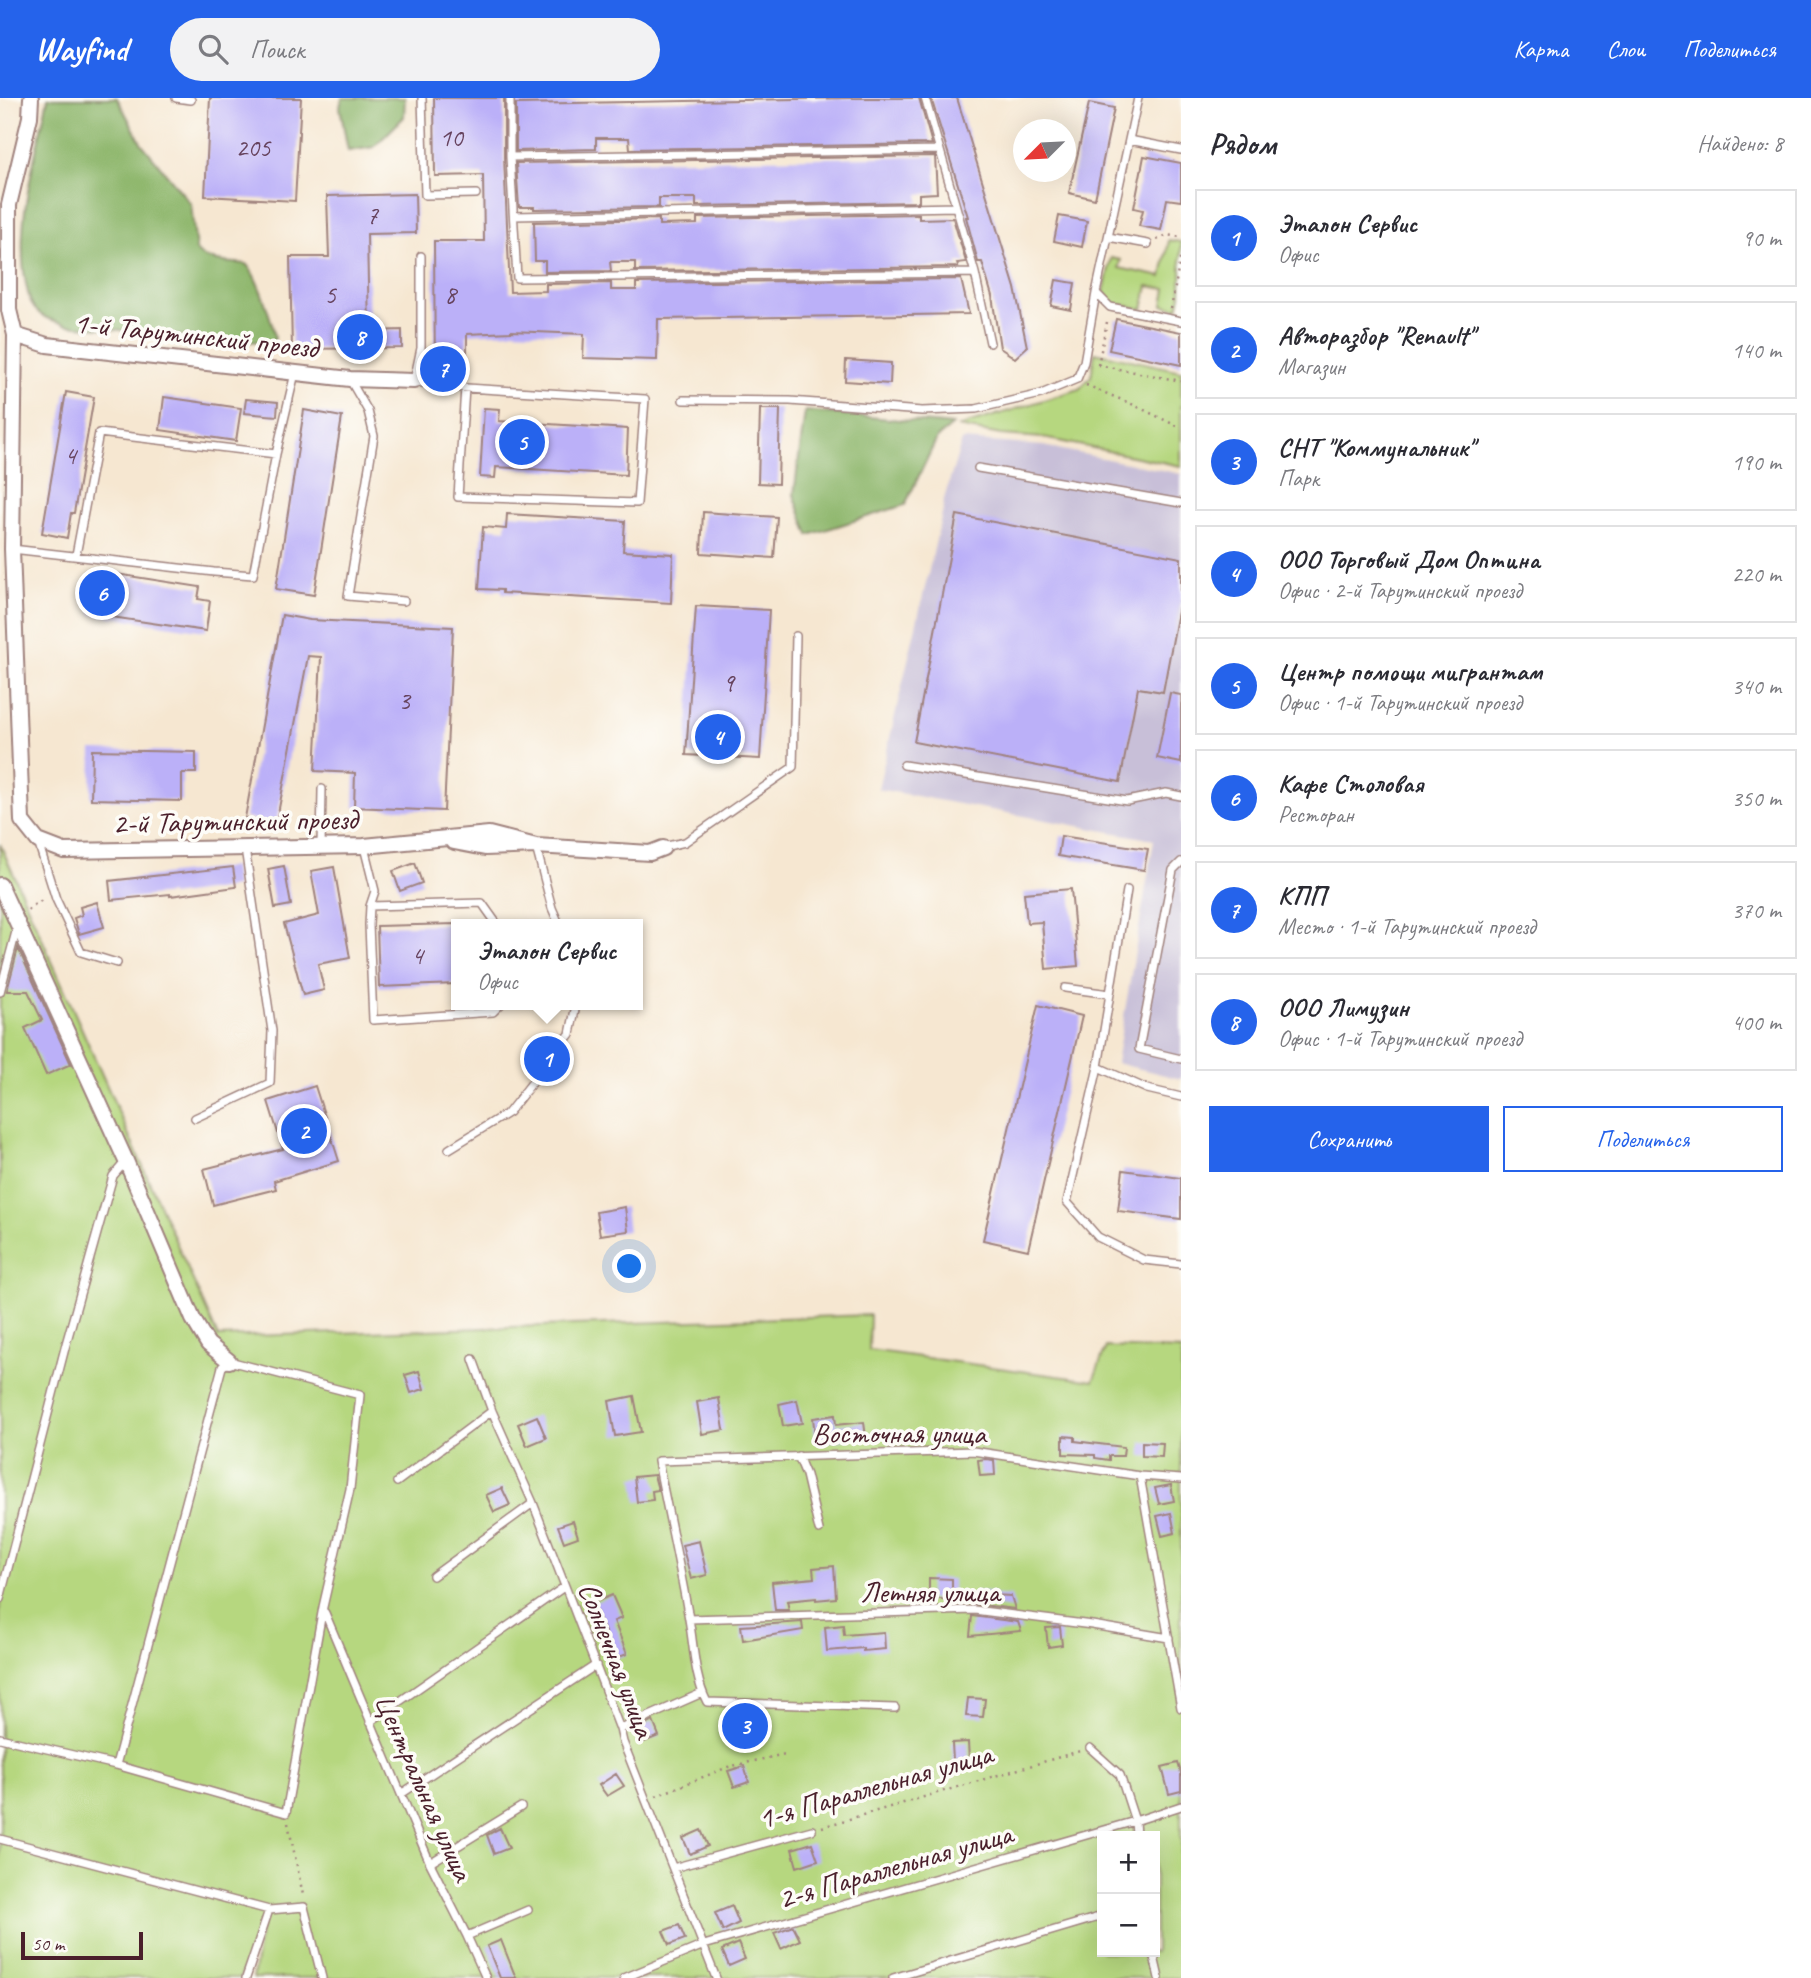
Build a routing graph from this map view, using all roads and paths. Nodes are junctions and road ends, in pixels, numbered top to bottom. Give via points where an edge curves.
1 (31, 98) edge
2 (176, 98) edge
3 (422, 98) edge
4 (510, 98) edge
5 (925, 98) edge
6 (1138, 98) edge
7 (191, 100) dead end
8 (1129, 140) junction
9 (939, 150) junction
10 (1181, 150) edge
11 (510, 157) junction
12 (476, 194) dead end
13 (956, 207) junction
14 (514, 216) junction
15 (1108, 237) junction
16 (1181, 237) edge
17 (1148, 244) joint
18 (1181, 254) edge
19 (421, 256) dead end
20 (975, 273) junction
21 (1096, 293) junction
22 (1110, 307) junction
23 (1169, 319) junction
24 (1181, 321) edge
25 (15, 335) junction
26 (990, 343) dead end
27 (1084, 362) junction
28 (1098, 365) junction
29 (295, 372) junction
30 (350, 379) junction
31 (1077, 379) junction
32 (414, 381) junction
33 (1181, 381) edge
34 (465, 388) junction
35 (683, 400) dead end
36 (1181, 428) edge
37 (276, 454) junction
38 (978, 468) dead end
39 (1181, 503) edge
40 (12, 549) junction
41 (76, 555) junction
42 (404, 601) dead end
43 (796, 636) dead end
44 (904, 765) dead end
45 (322, 789) dead end
46 (1181, 796) edge
47 (38, 841) junction
48 (364, 846) junction
49 (536, 846) junction
50 (321, 847) junction
51 (244, 848) junction
52 (663, 848) joint
53 (1181, 862) edge
54 (0, 885) edge
55 (1127, 890) dead end
56 (370, 906) junction
57 (493, 919) edge
58 (557, 919) edge
59 (19, 924) junction
60 (117, 963) dead end
61 (1065, 988) dead end
62 (0, 992) edge
63 (1110, 994) junction
64 (495, 1010) edge
65 (575, 1010) edge
66 (1181, 1059) edge
67 (1098, 1067) junction
68 (1181, 1097) edge
69 (195, 1118) dead end
70 (449, 1149) dead end
71 (126, 1161) junction
72 (1181, 1264) edge
73 (473, 1359) dead end
74 (229, 1361) junction
75 (492, 1411) junction
76 (798, 1457) junction
77 (1140, 1476) junction
78 (1181, 1479) edge
79 (397, 1482) dead end
80 (533, 1503) junction
81 (819, 1530) dead end
82 (433, 1576) dead end
83 (565, 1587) junction
84 (0, 1599) edge
85 (325, 1613) dead end
86 (689, 1619) junction
87 (1169, 1637) junction
88 (596, 1665) junction
89 (702, 1693) junction
90 (895, 1708) dead end
91 (1181, 1708) edge
92 (370, 1722) junction
93 (620, 1729) junction
94 (0, 1738) edge
95 (1090, 1748) joint
96 (785, 1754) dead end
97 (116, 1765) junction
98 (401, 1794) junction
99 (646, 1800) junction
100 (1181, 1806) edge
101 (521, 1807) dead end
102 (286, 1813) junction
103 (1135, 1821) junction
104 (812, 1830) joint
105 (1136, 1831) edge
106 (0, 1839) edge
107 (430, 1863) junction
108 (673, 1868) junction
109 (304, 1907) junction
110 (269, 1910) junction
111 (528, 1910) dead end
112 (1097, 1917) edge
113 (467, 1936) junction
114 (704, 1945) junction
115 (1154, 1957) edge
116 (246, 1978) edge
117 (322, 1978) edge
118 (486, 1978) edge
119 (624, 1978) edge
120 (716, 1978) edge
121 (893, 1978) edge
122 (1159, 1978) edge

1 - 25 street via 9,205 9,310
2 - 7 lane
3 - 12 lane via 425,195
4 - 11 lane
5 - 9 lane
6 - 8 lane
8 - 10 lane
8 - 15 lane
9 - 11 lane
9 - 13 lane
11 - 14 lane
13 - 14 lane
13 - 20 lane
14 - 20 lane via 517,278
15 - 17 lane
15 - 21 lane
16 - 17 path via 1167,235
18 - 23 path
19 - 32 lane via 421,348
20 - 26 lane
21 - 22 lane
21 - 27 lane
22 - 23 lane
22 - 28 path
23 - 24 lane
25 - 29 street, 1-й Тарутинский проезд via 47,345
25 - 40 street
27 - 28 path
27 - 31 lane
28 - 33 path
29 - 30 street, 1-й Тарутинский проезд
29 - 37 lane
30 - 32 street, 1-й Тарутинский проезд
30 - 42 lane via 368,411 374,436 348,596
31 - 35 lane via 1041,394 976,409 922,411 790,401
31 - 36 path
32 - 34 lane
34 - 34 lane via 645,399 637,503 457,496
37 - 41 lane via 253,575
37 - 41 lane via 99,433
38 - 39 lane
40 - 41 lane
40 - 47 street via 22,821
43 - 52 lane via 793,767 685,842
44 - 46 lane via 1127,801 1166,793
45 - 50 lane
47 - 51 street, 2-й Тарутинский проезд via 64,851
47 - 60 lane via 55,899 81,952
48 - 49 street, 2-й Тарутинский проезд via 489,834
48 - 50 street, 2-й Тарутинский проезд
48 - 56 lane via 375,891
49 - 52 street, 2-й Тарутинский проезд via 650,853
49 - 58 lane
50 - 51 street, 2-й Тарутинский проезд
51 - 69 lane via 272,1031 270,1083
53 - 66 lane via 1173,870 1139,1049
54 - 59 street
55 - 63 lane
56 - 57 lane via 482,903
56 - 64 lane via 373,1020
59 - 62 lane
59 - 71 street
61 - 63 lane
63 - 67 lane
65 - 70 lane via 570,1034 509,1112
67 - 68 lane via 1147,1089
67 - 72 lane via 1067,1202 1098,1237 1144,1260
71 - 74 street via 193,1319 208,1344
71 - 84 lane via 113,1176
73 - 75 lane, Солнечная улица
74 - 97 lane via 222,1367
74 - 102 lane via 360,1395 350,1489 323,1607
75 - 79 lane
75 - 80 lane, Солнечная улица
76 - 77 lane, Восточная улица via 973,1451
76 - 81 lane
76 - 86 lane, Восточная улица via 658,1461
77 - 78 lane, Восточная улица
77 - 87 lane
80 - 82 lane
80 - 83 lane, Солнечная улица
83 - 88 lane, Солнечная улица
83 - 92 lane
85 - 92 lane, Центральная улица
86 - 87 lane, Летняя улица via 974,1610
86 - 89 lane
87 - 91 lane
88 - 93 lane, Солнечная улица
88 - 98 lane
89 - 90 lane via 707,1702
89 - 93 lane
92 - 98 lane, Центральная улица
93 - 99 lane, Солнечная улица
94 - 97 lane
95 - 103 lane via 1120,1775
95 - 104 path, 1-я Параллельная улица
96 - 99 path via 728,1767
97 - 102 lane
98 - 107 lane, Центральная улица
99 - 108 lane, Солнечная улица
100 - 103 lane, 2-я Параллельная улица
101 - 107 lane
102 - 109 path
103 - 105 lane
103 - 114 lane, 2-я Параллельная улица
104 - 108 lane, 1-я Параллельная улица
106 - 110 lane
107 - 113 lane, Центральная улица
108 - 114 lane, Солнечная улица
109 - 110 lane
109 - 117 lane
110 - 116 lane
111 - 113 lane
112 - 121 lane
113 - 118 lane, Центральная улица
114 - 119 lane, 2-я Параллельная улица
114 - 120 lane, Солнечная улица
115 - 122 lane

